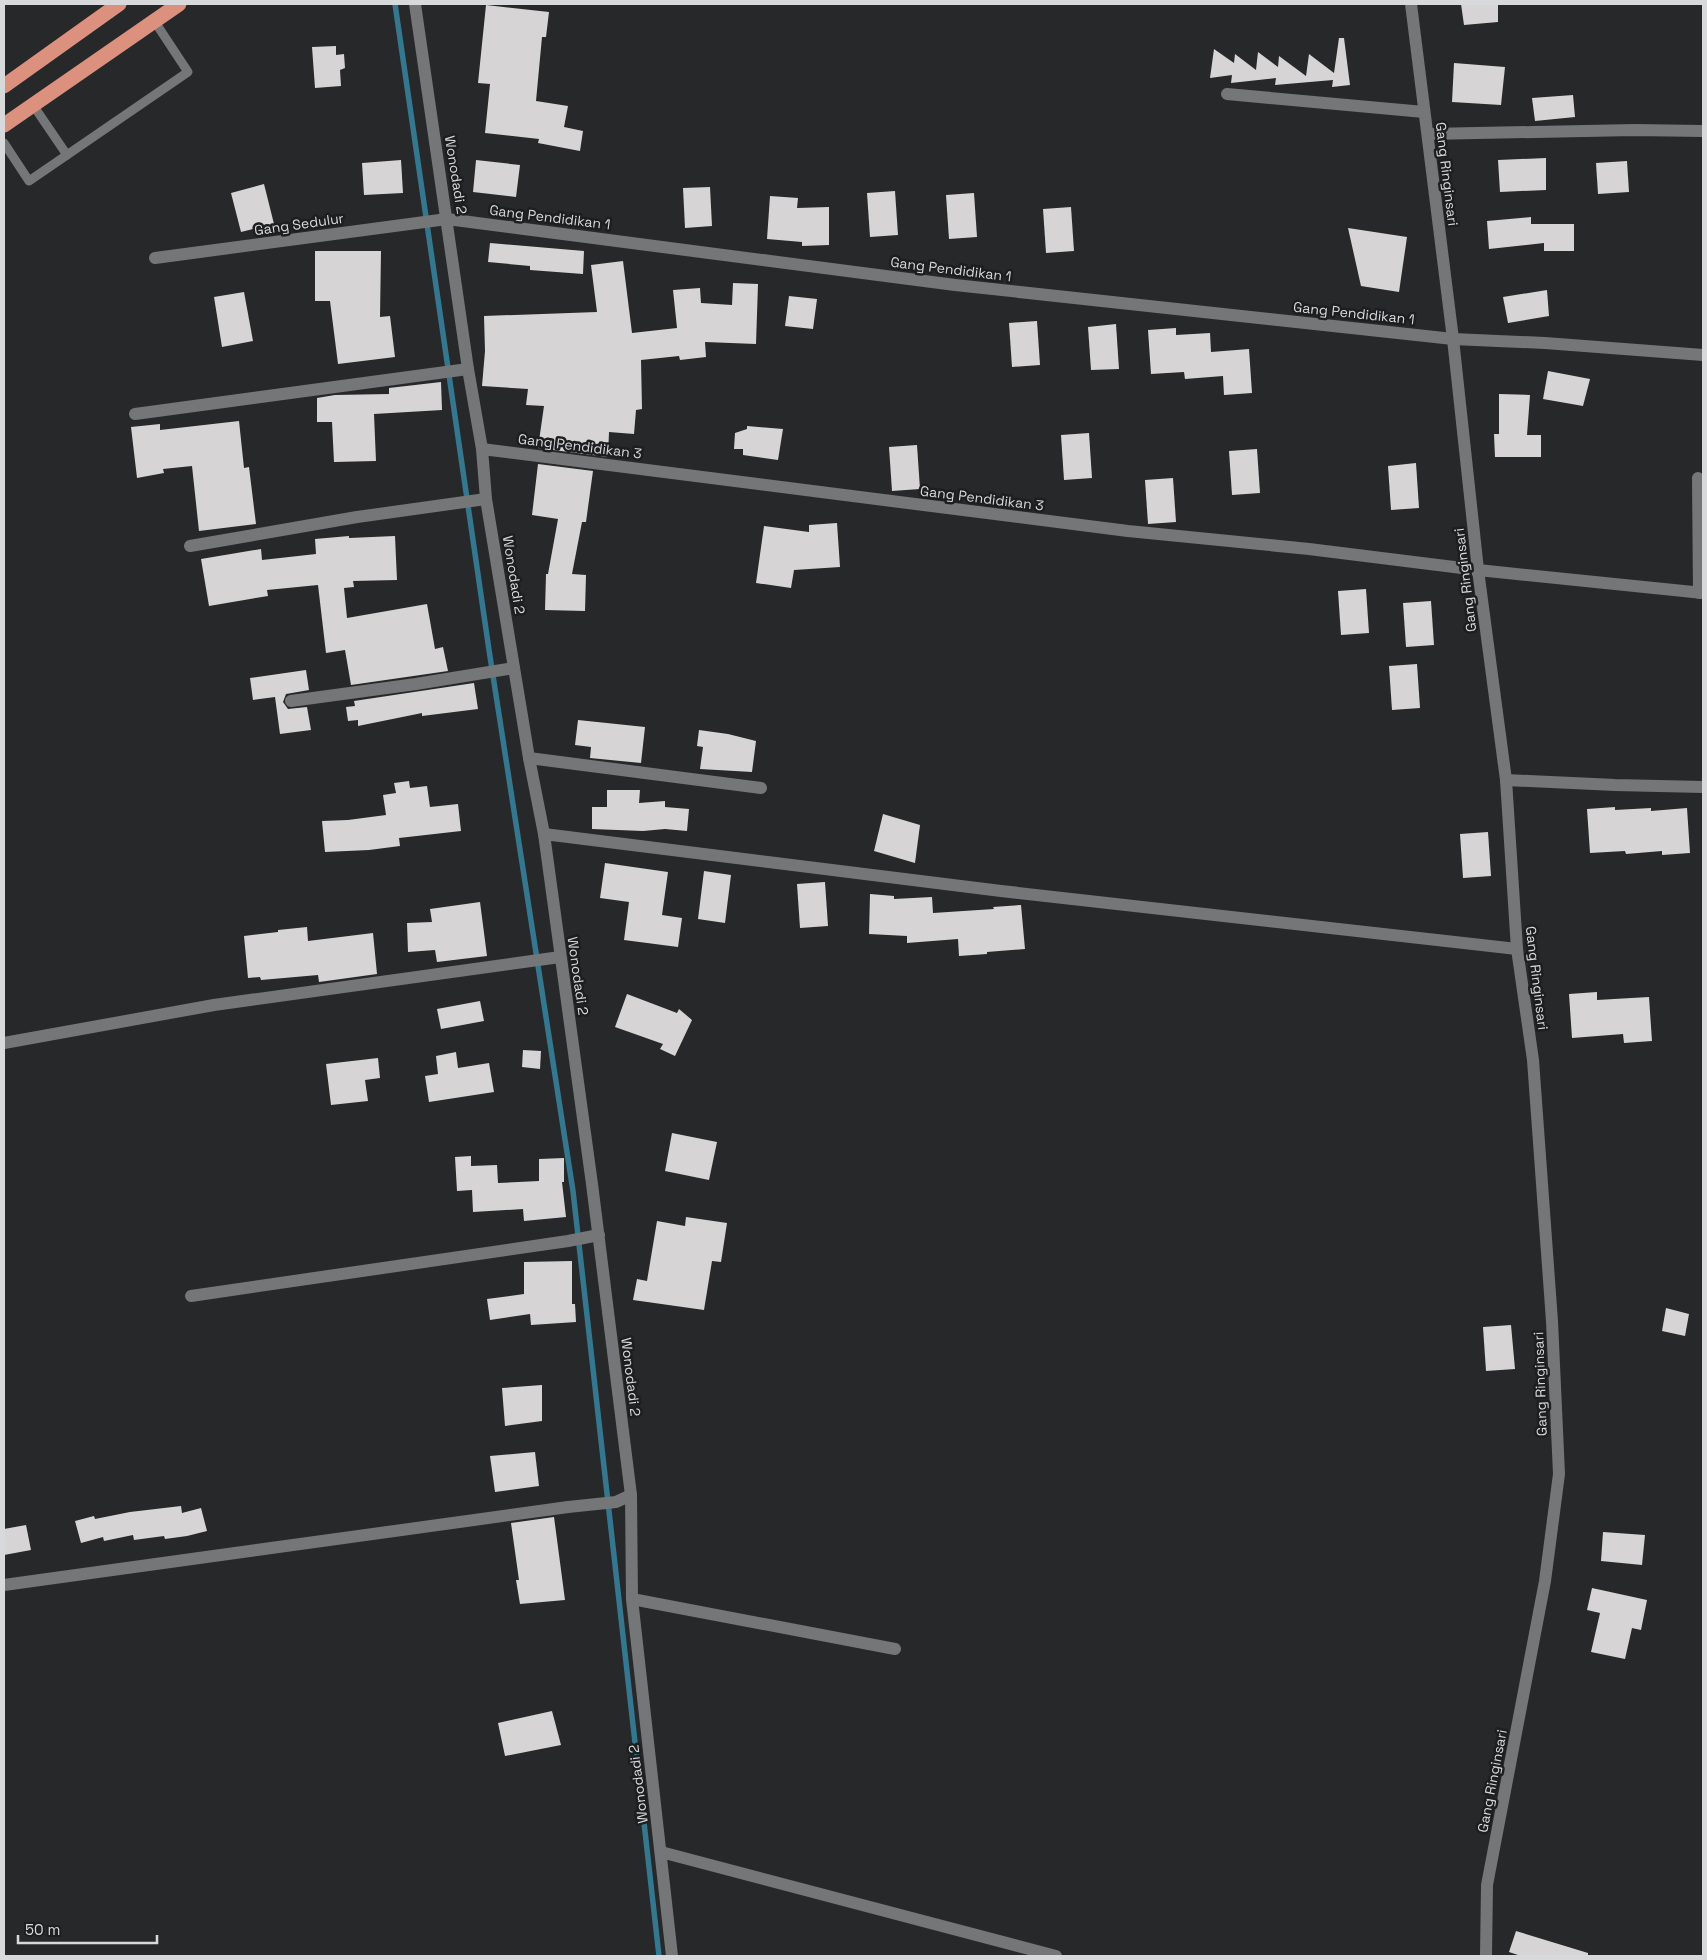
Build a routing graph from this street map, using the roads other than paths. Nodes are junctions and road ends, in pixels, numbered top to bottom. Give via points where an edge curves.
1 (119, 4) edge
2 (179, 4) edge
3 (415, 4) edge
4 (1411, 4) edge
5 (155, 22) junction
6 (4, 86) edge
7 (1227, 94) dead end
8 (32, 105) junction
9 (1424, 112) junction
10 (4, 125) edge
11 (1703, 131) edge
12 (1428, 134) junction
13 (4, 143) edge
14 (66, 155) junction
15 (447, 219) junction
16 (155, 258) dead end
17 (1453, 339) junction
18 (1703, 355) edge
19 (468, 369) junction
20 (135, 414) dead end
21 (482, 449) junction
22 (1698, 478) dead end
23 (486, 499) junction
24 (190, 546) dead end
25 (1478, 570) junction
26 (1701, 593) edge
27 (514, 668) junction
28 (292, 701) dead end
29 (529, 758) junction
30 (1506, 780) junction
31 (1703, 787) edge
32 (761, 788) dead end
33 (544, 834) junction
34 (1517, 949) junction
35 (560, 957) junction
36 (4, 1044) edge
37 (596, 1236) junction
38 (191, 1296) dead end
39 (631, 1496) junction
40 (4, 1585) edge
41 (632, 1599) junction
42 (895, 1648) dead end
43 (661, 1852) junction
44 (672, 1956) edge
45 (1056, 1956) edge
46 (1489, 1956) edge

1 - 6 highway
2 - 5 highway
3 - 15 street, Wonodadi 2
4 - 9 street, Gang Ringinsari
5 - 8 highway
5 - 14 lane via 188,72
7 - 9 street
8 - 10 highway
8 - 14 lane
9 - 12 street, Gang Ringinsari
11 - 12 street
12 - 17 street, Gang Ringinsari
13 - 14 lane via 29,181
15 - 16 street, Gang Sedulur
15 - 17 street, Gang Pendidikan 1 via 955,285
15 - 19 street, Wonodadi 2
17 - 18 street, Gang Pendidikan 1
17 - 25 street, Gang Ringinsari
19 - 20 street
19 - 21 street, Wonodadi 2
21 - 23 street, Wonodadi 2
21 - 25 street, Gang Pendidikan 3 via 1128,532 1309,549
22 - 26 street
23 - 24 street
23 - 27 street, Wonodadi 2
25 - 26 street, Gang Pendidikan 3
25 - 30 street, Gang Ringinsari
27 - 28 street
27 - 29 street, Wonodadi 2
29 - 32 street
29 - 33 street, Wonodadi 2
30 - 31 street
30 - 34 street, Gang Ringinsari
33 - 34 street via 1001,891
33 - 35 street, Wonodadi 2
34 - 46 street, Gang Ringinsari via 1533,1060 1552,1321 1559,1474 1546,1581 1487,1885
35 - 36 street via 214,1004
35 - 37 street, Wonodadi 2
37 - 38 street
37 - 39 street, Wonodadi 2
39 - 40 street via 616,1502
39 - 41 street, Wonodadi 2
41 - 42 street
41 - 43 street, Wonodadi 2
43 - 44 street, Wonodadi 2
43 - 45 street

